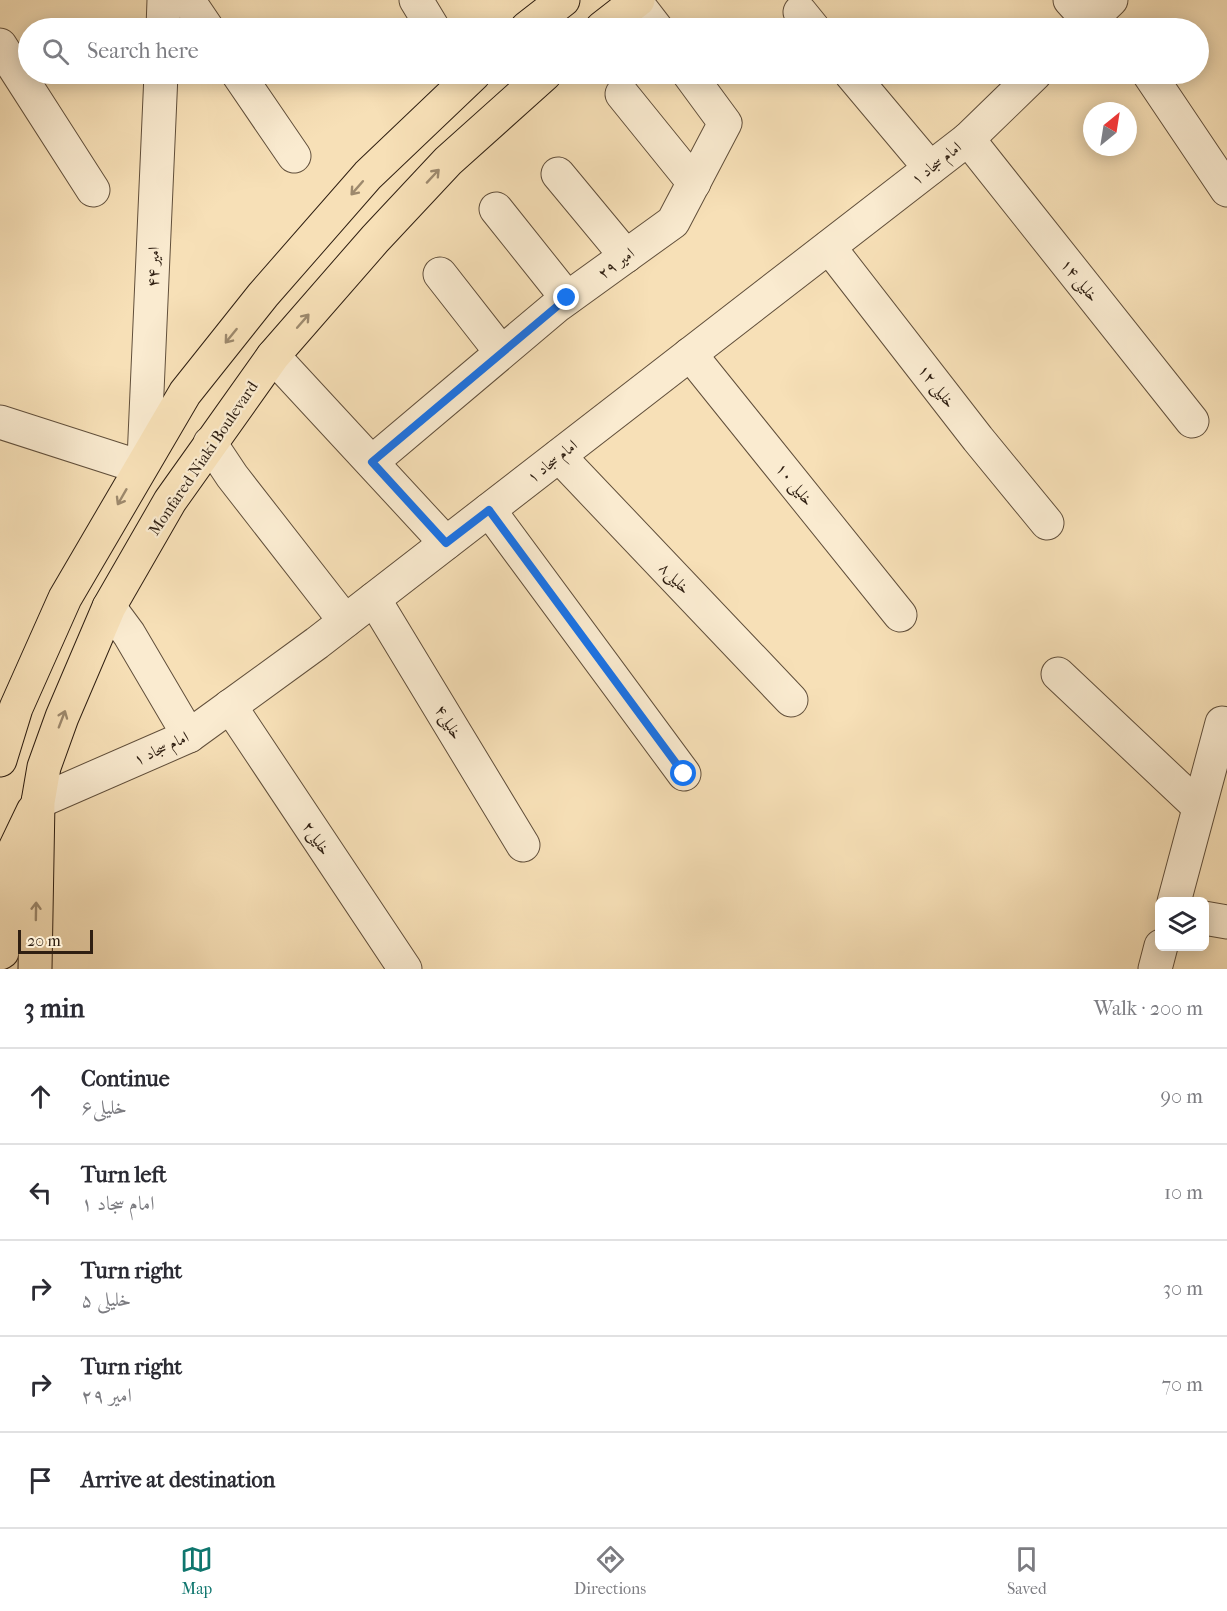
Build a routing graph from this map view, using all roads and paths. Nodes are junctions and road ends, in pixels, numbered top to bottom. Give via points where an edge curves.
1 (164, 0) edge
2 (188, 0) edge
3 (416, 0) edge
4 (563, 0) edge
5 (637, 1) edge
6 (163, 18) edge
7 (200, 18) edge
8 (427, 18) edge
9 (540, 18) edge
10 (615, 18) edge
11 (649, 18) edge
12 (0, 45) edge
13 (18, 73) edge
14 (25, 84) edge
15 (161, 84) edge
16 (245, 84) edge
17 (458, 84) edge
18 (534, 84) edge
19 (696, 84) edge
20 (859, 84) edge
21 (1025, 84) edge
22 (1156, 84) edge
23 (622, 94) dead end
24 (968, 139) junction
25 (294, 156) dead end
26 (930, 168) junction
27 (558, 174) dead end
28 (694, 183) junction
29 (93, 190) dead end
30 (1227, 190) edge
31 (496, 209) dead end
32 (829, 247) junction
33 (626, 256) junction
34 (440, 274) dead end
35 (567, 298) junction
36 (501, 352) junction
37 (690, 354) junction
38 (273, 356) junction
39 (1192, 420) dead end
40 (0, 422) edge
41 (210, 443) junction
42 (559, 456) junction
43 (372, 462) junction
44 (142, 464) junction
45 (489, 510) junction
46 (1047, 523) dead end
47 (446, 543) junction
48 (374, 599) junction
49 (110, 607) junction
50 (900, 615) dead end
51 (345, 621) junction
52 (1058, 674) dead end
53 (791, 700) dead end
54 (230, 706) junction
55 (1222, 723) dead end
56 (189, 736) junction
57 (0, 760) edge
58 (684, 774) dead end
59 (38, 802) junction
60 (1199, 807) junction
61 (523, 845) dead end
62 (1175, 897) edge
63 (1209, 919) edge
64 (1227, 922) edge
65 (1160, 951) edge
66 (0, 953) edge
67 (35, 969) edge
68 (405, 969) edge
69 (1155, 969) edge

1 - 6 street
2 - 7 street
3 - 8 street
4 - 9 main road
5 - 10 main road
5 - 11 street
12 - 13 street
14 - 29 street
15 - 44 street, امیر ۴۴
16 - 25 street
17 -> 44 main road via 368,175 263,296 185,393
38 -> 18 main road, Monfared Niaki Boulevard via 447,161
19 - 28 street, امیر ۲۹ via 725,123
20 - 26 street
21 - 24 street, امام سجاد ۱
22 - 30 street
23 - 28 street
24 - 26 street, امام سجاد ۱
24 - 39 street, خلیلی ۱۴
26 - 32 street, امام سجاد ۱
27 - 33 street
28 - 33 street, امیر ۲۹ via 673,222
31 - 35 street
32 - 37 street, امام سجاد ۱
32 - 46 street, خلیلی ۱۲
33 - 35 street, امیر ۲۹
34 - 36 street
35 - 36 street, امیر ۲۹
36 - 43 street, امیر ۲۹
37 - 42 street, امام سجاد ۱
37 - 50 street, خلیلی ۱۰
38 - 41 main road, Monfared Niaki Boulevard
38 - 43 street
40 - 44 street
41 - 49 main road, Monfared Niaki Boulevard via 170,501
41 - 51 street
42 - 45 street, امام سجاد ۱
42 - 53 street, خلیلی۸
43 - 47 street
44 -> 57 main road via 64,598 16,708
45 - 47 street, امام سجاد ۱
45 - 58 street
47 - 48 street, امام سجاد ۱
48 - 51 street, امام سجاد ۱
48 - 61 street, خلیلی۴
49 - 56 street
59 -> 49 main road, Monfared Niaki Boulevard via 44,767 62,717
51 - 54 street, امام سجاد ۱
52 - 60 street
54 - 56 street, امام سجاد ۱
54 - 68 street, خلیلی۲
55 - 60 street
56 - 59 street, امام سجاد ۱
59 - 66 main road via 11,857
67 -> 59 main road, Monfared Niaki Boulevard
60 - 62 street
63 - 64 street
65 - 69 street

